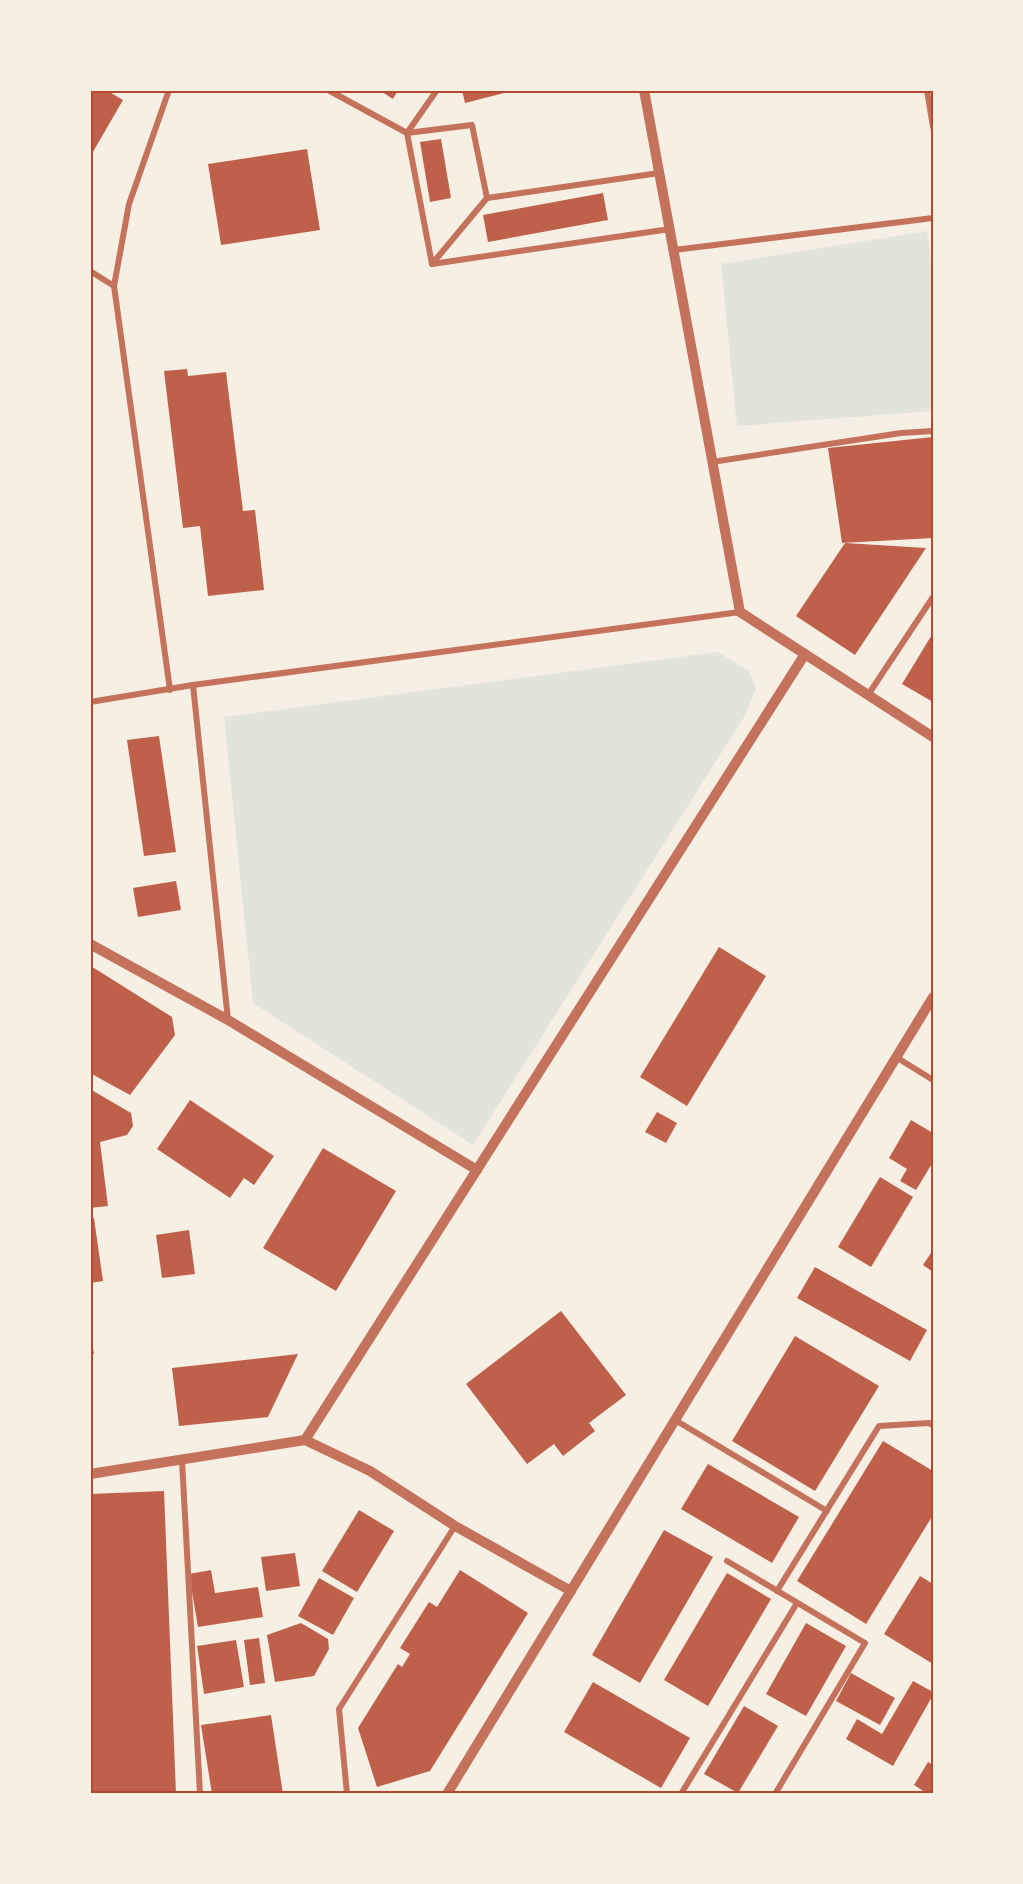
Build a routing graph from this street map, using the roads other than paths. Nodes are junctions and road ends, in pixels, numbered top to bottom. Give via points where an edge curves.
1 (170, 90) edge
2 (328, 90) edge
3 (437, 90) edge
4 (644, 90) edge
5 (927, 90) edge
6 (933, 127) edge
7 (406, 134) junction
8 (659, 173) junction
9 (487, 198) junction
10 (933, 218) edge
11 (670, 229) junction
12 (674, 250) junction
13 (432, 264) junction
14 (90, 270) edge
15 (114, 286) junction
16 (933, 431) edge
17 (712, 462) junction
18 (933, 597) edge
19 (740, 612) junction
20 (806, 654) junction
21 (193, 685) junction
22 (170, 690) junction
23 (868, 695) junction
24 (90, 702) edge
25 (933, 737) edge
26 (90, 944) edge
27 (933, 997) edge
28 (228, 1020) junction
29 (896, 1057) junction
30 (933, 1080) edge
31 (477, 1170) junction
32 (675, 1420) junction
33 (932, 1421) edge
34 (305, 1440) junction
35 (182, 1460) junction
36 (90, 1474) edge
37 (826, 1511) junction
38 (455, 1526) junction
39 (727, 1561) dead end
40 (571, 1591) junction
41 (777, 1591) junction
42 (797, 1603) junction
43 (200, 1794) edge
44 (347, 1794) edge
45 (447, 1794) edge
46 (681, 1794) edge
47 (775, 1794) edge

1 - 15 street via 129,204
2 - 7 street
3 - 7 street
4 - 8 street
5 - 6 street
7 - 9 street via 472,125
7 - 13 street
8 - 9 street
8 - 11 street
9 - 13 street
10 - 12 street
11 - 12 street
11 - 13 street
12 - 17 street
14 - 15 street
15 - 22 street
16 - 17 street
17 - 19 street
18 - 23 street
19 - 20 street
19 - 21 street
20 - 23 street
20 - 31 street
21 - 22 street
21 - 28 street
22 - 24 street
23 - 25 street
26 - 28 street
27 - 29 street
28 - 31 street
29 - 30 street
29 - 32 street
31 - 34 street
32 - 37 street
32 - 40 street
33 - 37 street via 879,1426
34 - 35 street
34 - 38 street via 370,1471
35 - 36 street
35 - 43 street
37 - 41 street
38 - 40 street
38 - 44 street via 339,1709
39 - 41 street
40 - 45 street
41 - 42 street
42 - 46 street
42 - 47 street via 865,1643

